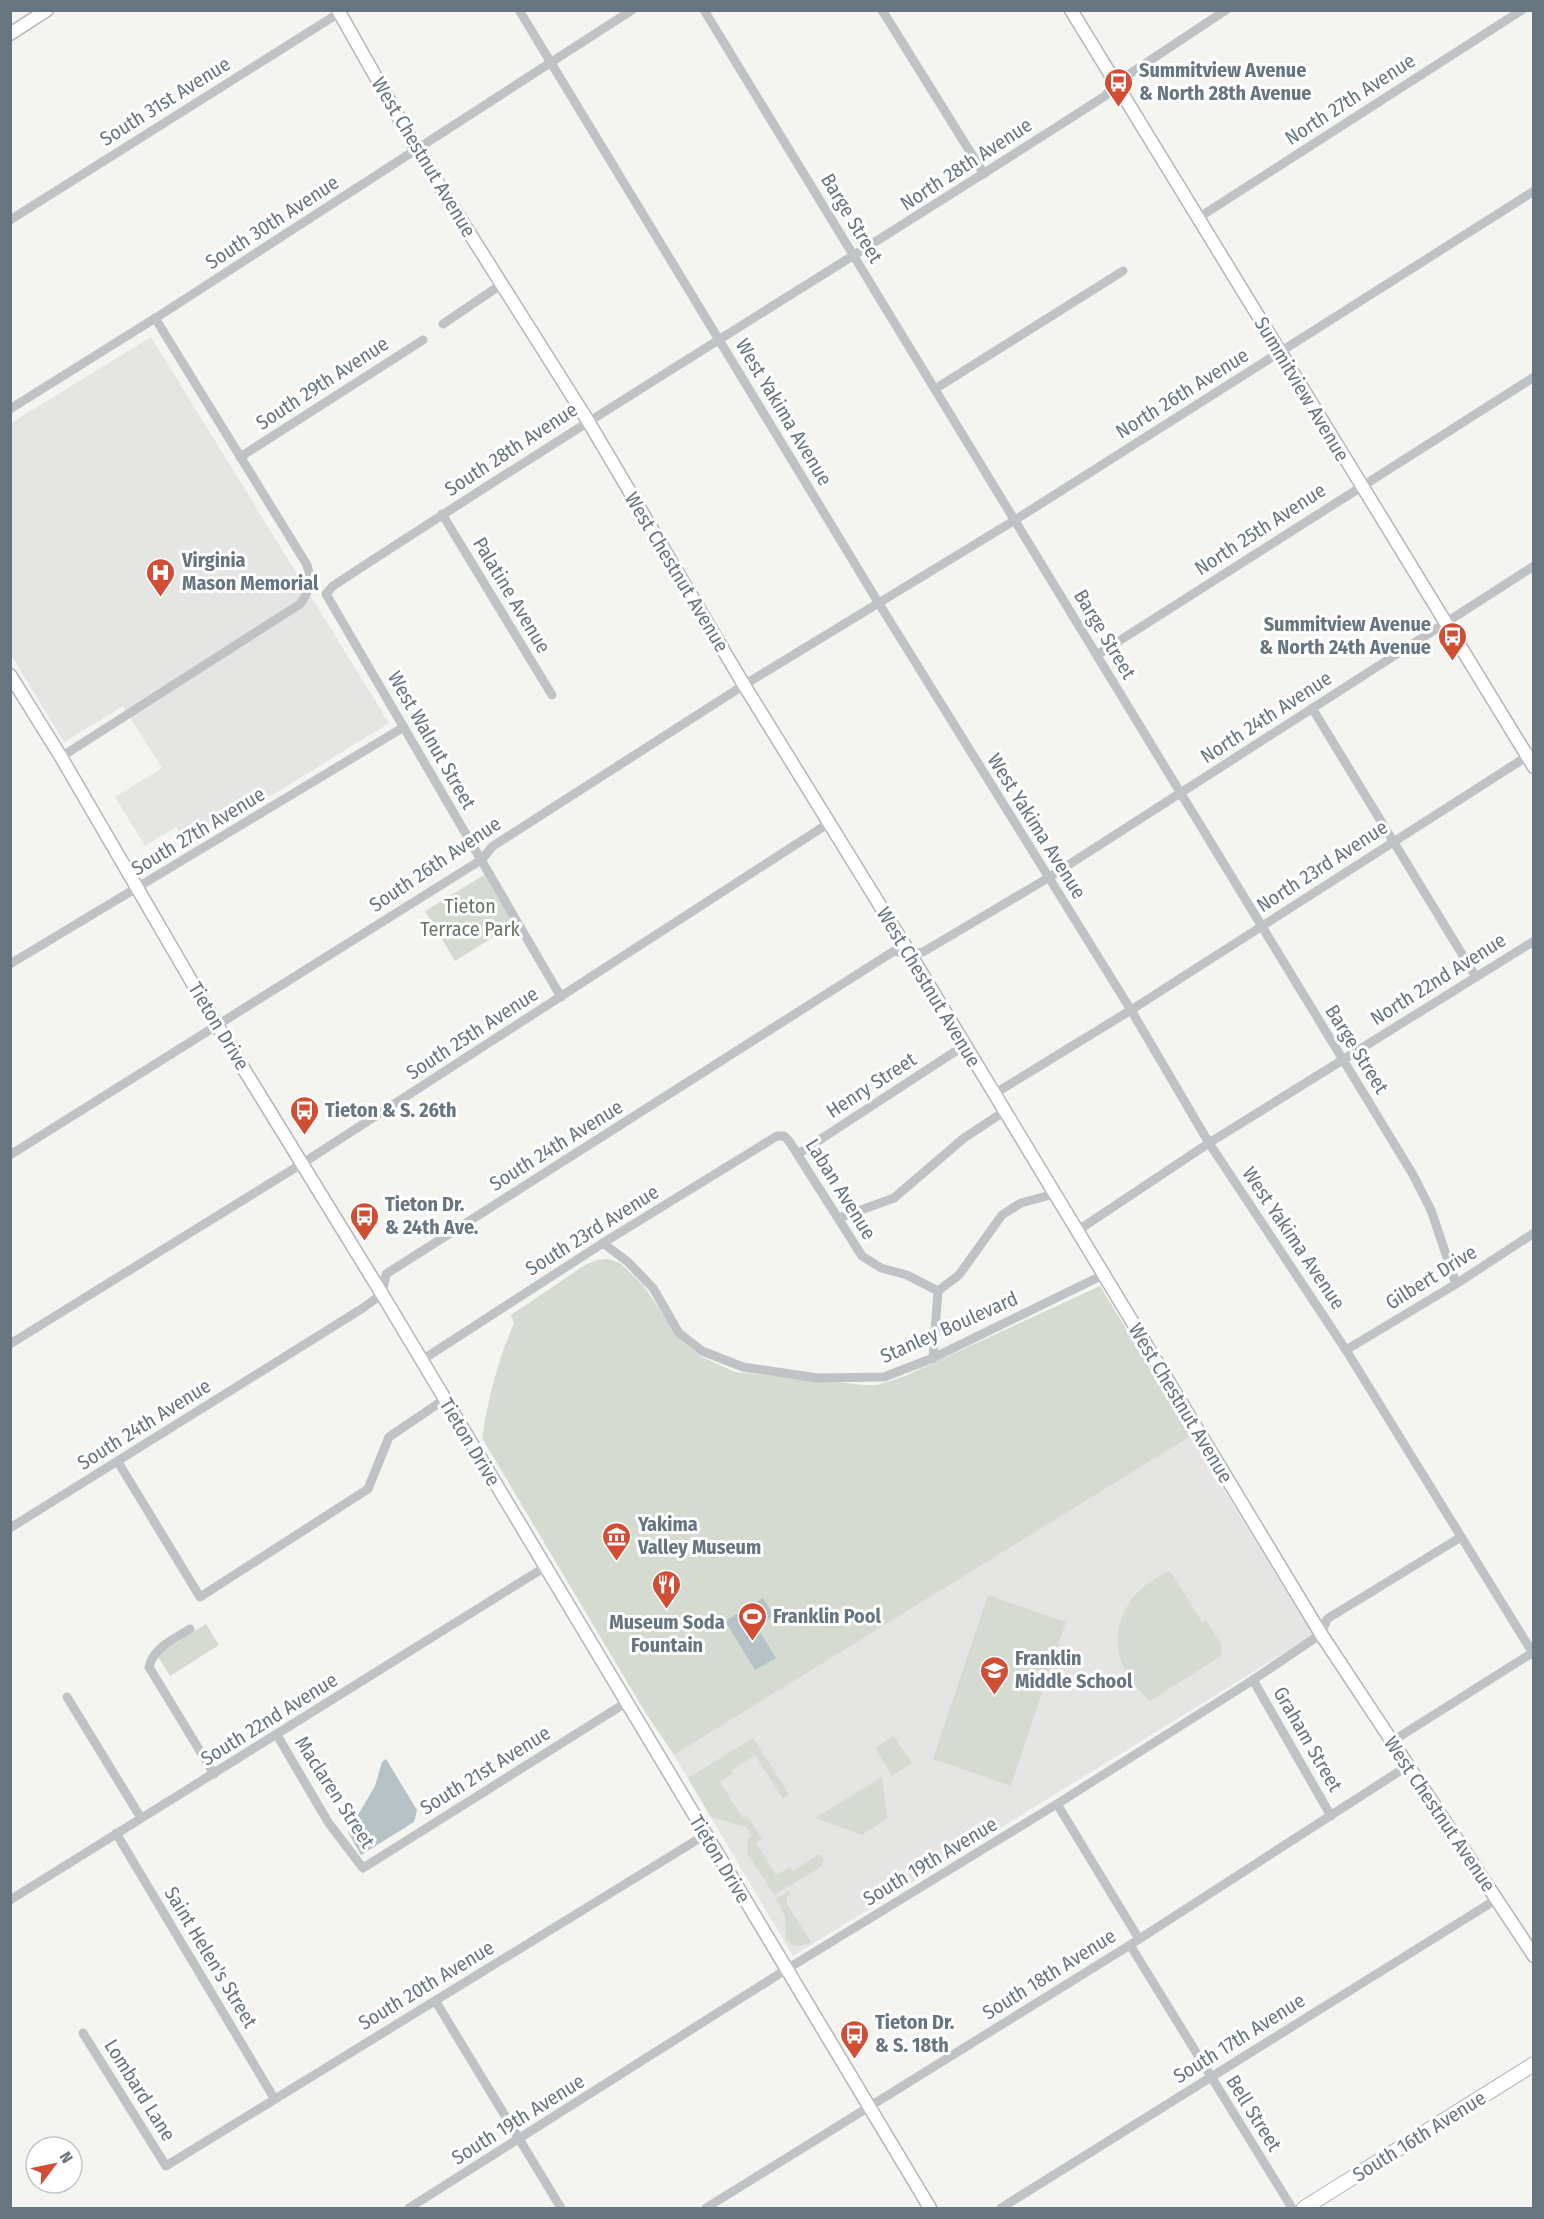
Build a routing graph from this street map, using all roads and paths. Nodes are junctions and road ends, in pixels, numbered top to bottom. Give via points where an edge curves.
1 (47, 10) edge
2 (519, 10) edge
3 (632, 10) edge
4 (704, 10) edge
5 (882, 10) edge
6 (1071, 10) edge
7 (1226, 10) edge
8 (1522, 10) edge
9 (339, 11) edge
10 (10, 34) edge
11 (552, 64) junction
12 (1116, 83) junction
13 (417, 150) junction
14 (984, 174) junction
15 (1533, 191) edge
16 (1198, 218) junction
17 (10, 220) edge
18 (854, 256) junction
19 (1123, 272) dead end
20 (502, 284) junction
21 (155, 318) junction
22 (443, 324) dead end
23 (718, 339) junction
24 (423, 340) dead end
25 (1280, 352) junction
26 (1533, 377) edge
27 (935, 389) junction
28 (10, 409) edge
29 (588, 421) junction
30 (240, 457) junction
31 (1361, 485) junction
32 (442, 514) junction
33 (1015, 520) junction
34 (1533, 567) edge
35 (326, 594) joint
36 (878, 602) junction
37 (1445, 623) junction
38 (1097, 656) junction
39 (10, 675) edge
40 (744, 685) junction
41 (552, 695) dead end
42 (1312, 708) junction
43 (404, 727) junction
44 (61, 757) junction
45 (1531, 759) edge
46 (1180, 793) junction
47 (829, 823) junction
48 (1393, 843) junction
49 (481, 860) junction
50 (1048, 878) junction
51 (137, 889) junction
52 (1261, 927) junction
53 (1533, 941) edge
54 (910, 954) junction
55 (10, 964) edge
56 (1476, 977) junction
57 (561, 997) junction
58 (1131, 1010) junction
59 (218, 1027) junction
60 (965, 1045) junction
61 (1343, 1059) junction
62 (994, 1094) junction
63 (1005, 1111) junction
64 (784, 1136) joint
65 (1209, 1143) junction
66 (798, 1154) junction
67 (10, 1155) edge
68 (303, 1163) junction
69 (1054, 1194) junction
70 (839, 1218) junction
71 (1077, 1231) junction
72 (1533, 1233) edge
73 (603, 1243) junction
74 (1103, 1275) junction
75 (1456, 1284) junction
76 (938, 1291) junction
77 (382, 1294) junction
78 (10, 1344) edge
79 (1346, 1350) junction
80 (933, 1358) junction
81 (422, 1360) junction
82 (446, 1399) junction
83 (118, 1462) junction
84 (10, 1528) edge
85 (1461, 1537) junction
86 (545, 1567) junction
87 (190, 1629) dead end
88 (1321, 1634) junction
89 (1533, 1654) edge
90 (1253, 1680) junction
91 (67, 1697) dead end
92 (627, 1702) junction
93 (277, 1735) junction
94 (1391, 1742) junction
95 (1409, 1765) junction
96 (214, 1774) junction
97 (1057, 1804) junction
98 (1331, 1816) junction
99 (141, 1818) junction
100 (116, 1833) junction
101 (705, 1835) junction
102 (363, 1868) joint
103 (1497, 1899) junction
104 (10, 1900) edge
105 (1139, 1939) junction
106 (1130, 1945) junction
107 (1533, 1956) edge
108 (787, 1969) junction
109 (436, 2001) junction
110 (83, 2034) dead end
111 (1533, 2064) edge
112 (1210, 2077) junction
113 (274, 2098) junction
114 (869, 2108) junction
115 (520, 2139) junction
116 (166, 2166) joint
117 (409, 2208) edge
118 (561, 2208) edge
119 (706, 2208) edge
120 (930, 2208) edge
121 (1001, 2208) edge
122 (1292, 2208) edge
123 (1304, 2208) edge

1 - 10 main road
2 - 11 street, West Yakima Avenue
3 - 11 street, South 30th Avenue
4 - 18 street, Barge Street
5 - 14 street
6 - 12 main road, Summitview Avenue
7 - 12 street, North 28th Avenue
8 - 16 street, North 27th Avenue
9 - 13 main road, West Chestnut Avenue
9 - 17 street, South 31st Avenue
11 - 13 street, South 30th Avenue
11 - 23 street, West Yakima Avenue
12 - 14 street, North 28th Avenue via 1105,96
12 - 16 main road, Summitview Avenue
13 - 20 main road, West Chestnut Avenue
13 - 21 street, South 30th Avenue
14 - 18 street, North 28th Avenue
15 - 25 street, North 26th Avenue
16 - 25 main road, Summitview Avenue
18 - 23 street, North 28th Avenue
18 - 27 street, Barge Street
19 - 27 street
20 - 22 street
20 - 29 main road, West Chestnut Avenue
21 - 28 street, South 30th Avenue
21 - 30 street
23 - 29 street, South 28th Avenue
23 - 36 street, West Yakima Avenue
24 - 30 street, South 29th Avenue
25 - 31 main road, Summitview Avenue
25 - 33 street, North 26th Avenue
26 - 31 street, North 25th Avenue
27 - 33 street, Barge Street
29 - 32 street, South 28th Avenue
29 - 40 main road, West Chestnut Avenue
30 - 44 street via 307,565 310,588 300,604
31 - 37 main road, Summitview Avenue
31 - 38 street, North 25th Avenue
32 - 35 street, South 28th Avenue
32 - 41 street, Palatine Avenue
33 - 36 street, North 26th Avenue
33 - 38 street, Barge Street
34 - 37 street, North 24th Avenue
35 - 43 street, West Walnut Street
36 - 40 street, South 26th Avenue
36 - 50 street, West Yakima Avenue
37 - 42 street, North 24th Avenue
37 - 45 main road, Summitview Avenue
38 - 46 street, Barge Street
39 - 44 main road, Tieton Drive
40 - 47 main road, West Chestnut Avenue
40 - 49 street, South 26th Avenue via 493,846
42 - 46 street, North 24th Avenue
42 - 48 street
43 - 49 street, West Walnut Street
43 - 51 street, South 27th Avenue
44 - 51 main road, Tieton Drive
45 - 48 street, North 23rd Avenue
46 - 50 street, North 24th Avenue
46 - 52 street, Barge Street
47 - 54 main road, West Chestnut Avenue
47 - 57 street, South 25th Avenue
48 - 52 street, North 23rd Avenue
48 - 56 street
49 - 57 street, West Walnut Street
49 - 59 street, South 26th Avenue
50 - 54 street, South 24th Avenue via 923,952
50 - 58 street, West Yakima Avenue
51 - 55 street, South 27th Avenue
51 - 59 main road, Tieton Drive
52 - 58 street, North 23rd Avenue
52 - 61 street, Barge Street
53 - 56 street, North 22nd Avenue
54 - 60 main road, West Chestnut Avenue
54 - 77 street, South 24th Avenue via 894,951 386,1274
56 - 61 street, North 22nd Avenue
57 - 68 street, South 25th Avenue
58 - 62 street
58 - 65 street, West Yakima Avenue
59 - 67 street, South 26th Avenue
59 - 68 main road, Tieton Drive
60 - 62 main road, West Chestnut Avenue
60 - 66 street, Henry Street
61 - 65 street, North 22nd Avenue
61 - 75 street, Barge Street via 1431,1210
62 - 63 main road, West Chestnut Avenue
63 - 69 main road, West Chestnut Avenue
63 - 70 street via 964,1138 894,1198
64 - 66 street, Laban Avenue
64 - 73 street, South 23rd Avenue via 777,1136
65 - 71 street
65 - 79 street, West Yakima Avenue
66 - 70 street, Laban Avenue
68 - 77 main road, Tieton Drive
68 - 78 street, South 25th Avenue
69 - 71 main road, West Chestnut Avenue
69 - 76 street via 1021,1203 1002,1215 959,1275
70 - 76 street, Laban Avenue via 862,1256
71 - 74 main road, West Chestnut Avenue
72 - 75 street, Gilbert Drive
73 - 80 street, Stanley Boulevard via 653,1288 679,1333 702,1351 743,1367 818,1378 884,1377
73 - 81 street, South 23rd Avenue
74 - 80 street, Stanley Boulevard
74 - 88 main road, West Chestnut Avenue
75 - 79 street, Gilbert Drive
76 - 80 street
77 - 81 main road, Tieton Drive
77 - 83 street, South 24th Avenue
79 - 85 street, West Yakima Avenue
81 - 82 main road, Tieton Drive
82 - 83 street via 388,1437 368,1489 200,1597
82 - 86 main road, Tieton Drive
83 - 84 street, South 24th Avenue
85 - 88 street, South 19th Avenue via 1327,1619
85 - 89 street, West Yakima Avenue
86 - 92 main road, Tieton Drive
86 - 93 street, South 22nd Avenue
87 - 96 street via 157,1651 149,1667
88 - 90 street, South 19th Avenue
88 - 94 main road, West Chestnut Avenue
89 - 94 street
90 - 97 street, South 19th Avenue
90 - 98 street, Graham Street
91 - 99 street
92 - 101 main road, Tieton Drive
92 - 102 street, South 21st Avenue
93 - 96 street, South 22nd Avenue
93 - 102 street, Maclaren Street via 328,1822
94 - 95 main road, West Chestnut Avenue
95 - 98 street, South 18th Avenue
95 - 103 main road, West Chestnut Avenue
96 - 99 street, South 22nd Avenue
97 - 105 street
97 - 108 street, South 19th Avenue
98 - 105 street, South 18th Avenue
99 - 100 street, South 22nd Avenue
100 - 104 street, South 22nd Avenue
100 - 113 street, Saint Helen's Street
101 - 108 main road, Tieton Drive
101 - 109 street, South 20th Avenue
103 - 107 main road, West Chestnut Avenue
103 - 112 street, South 17th Avenue
105 - 106 street, South 18th Avenue
106 - 112 street, Bell Street
106 - 114 street, South 18th Avenue
108 - 114 main road, Tieton Drive
108 - 115 street, South 19th Avenue
109 - 113 street, South 20th Avenue
109 - 115 street
110 - 116 street, Lombard Lane
111 - 123 main road, South 16th Avenue
112 - 121 street, South 17th Avenue
112 - 122 street, Bell Street
113 - 116 street, South 20th Avenue
114 - 119 street, South 18th Avenue
114 - 120 main road, Tieton Drive
115 - 117 street, South 19th Avenue
115 - 118 street

